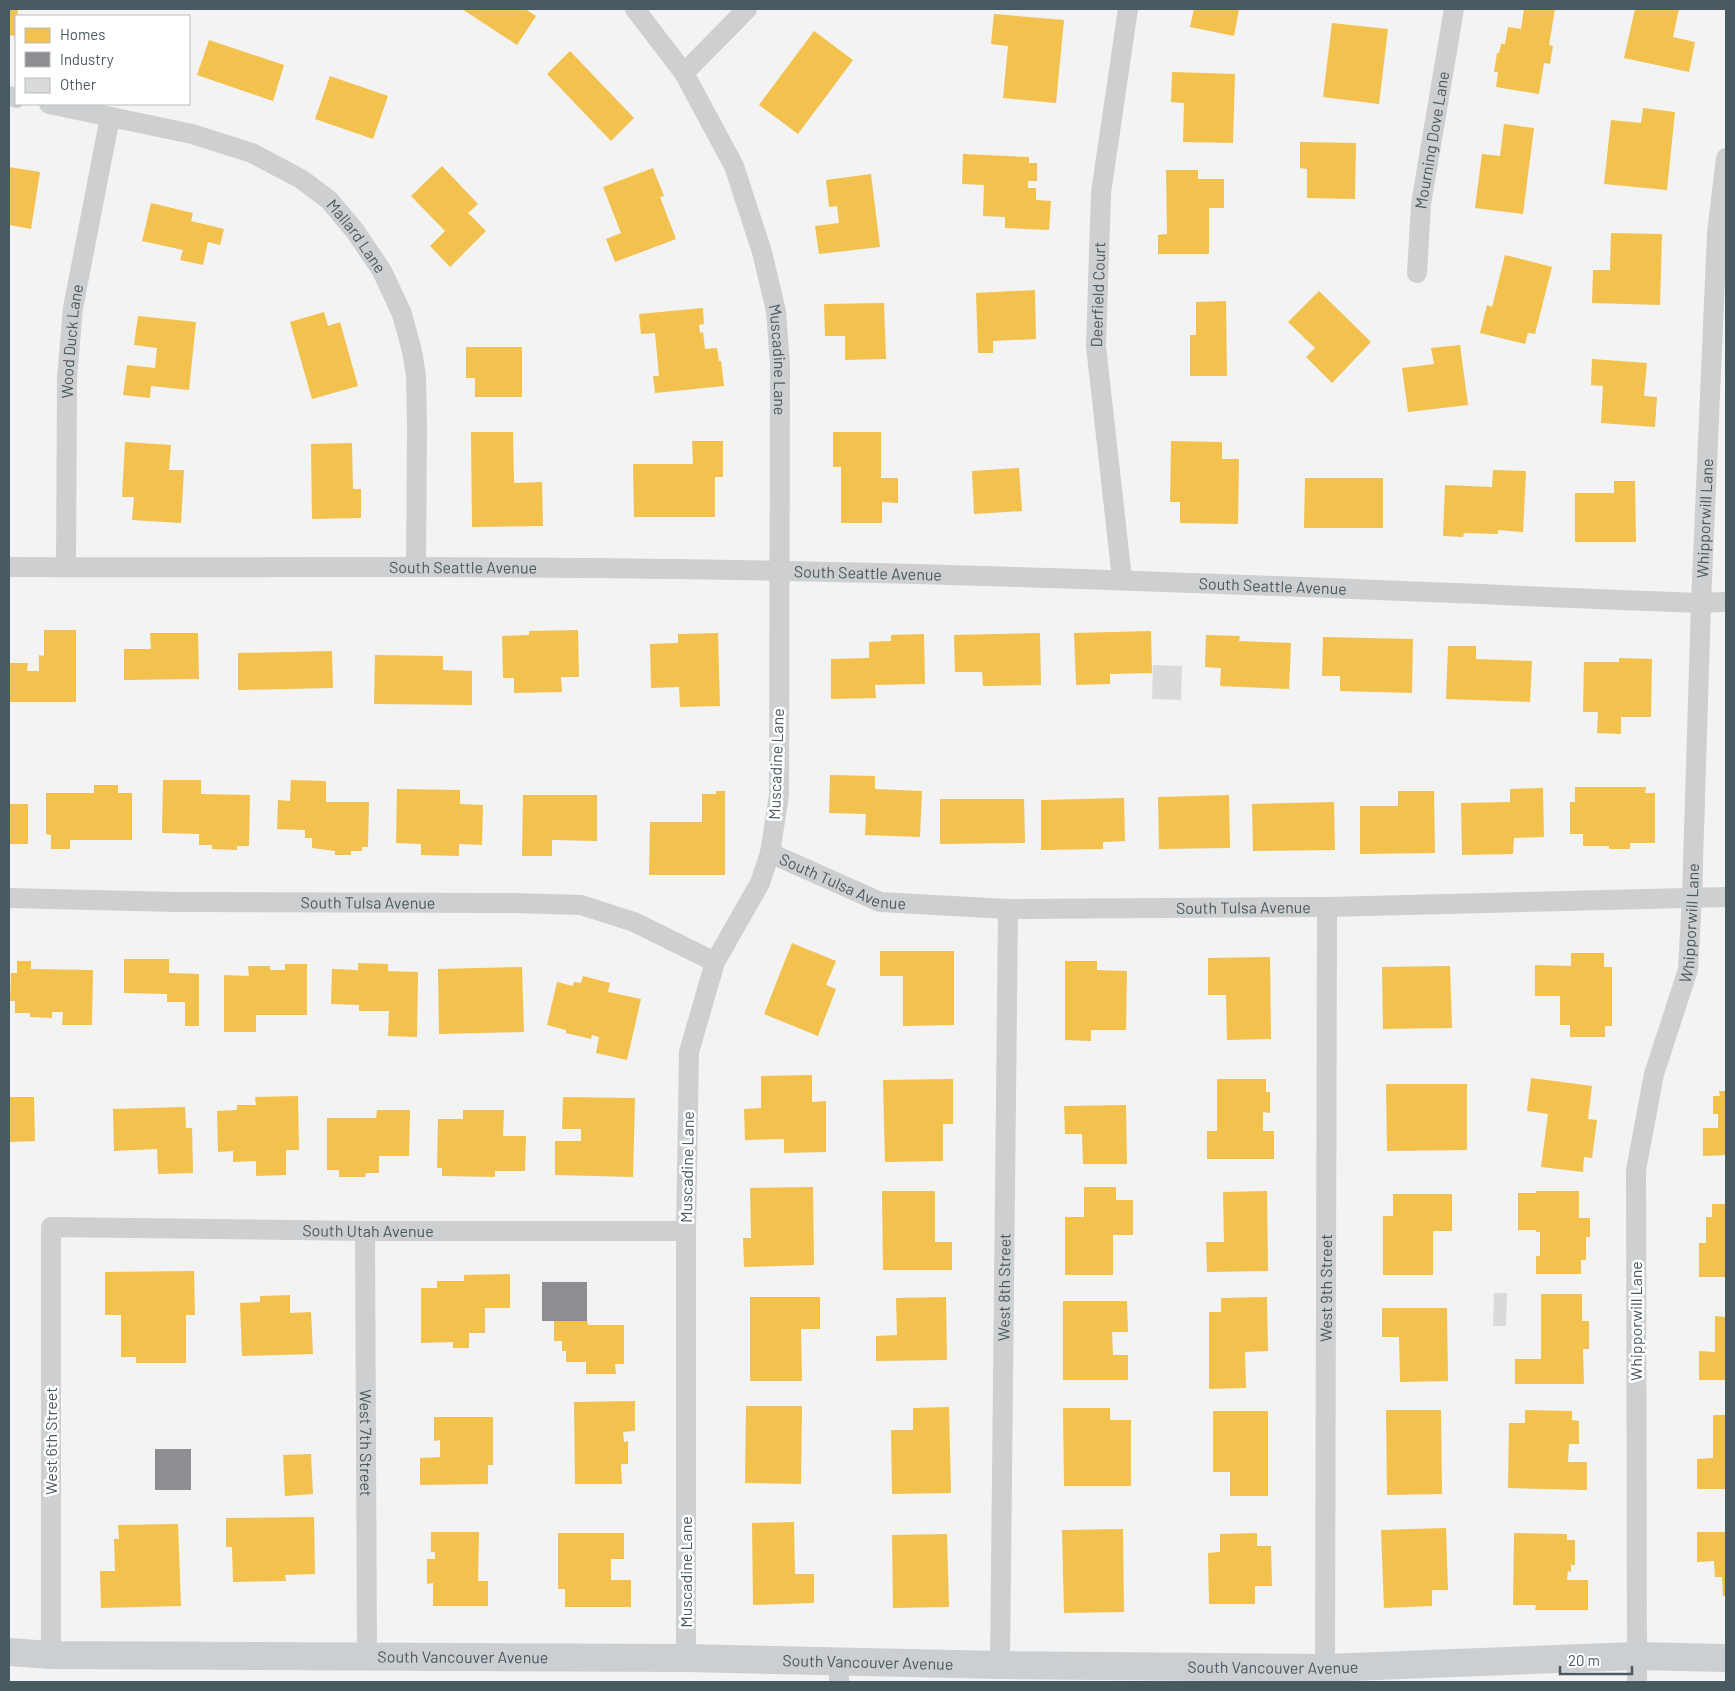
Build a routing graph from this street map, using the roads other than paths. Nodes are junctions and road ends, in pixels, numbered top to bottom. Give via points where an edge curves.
1 (635, 9) edge
2 (747, 9) edge
3 (1128, 9) edge
4 (1454, 9) edge
5 (684, 73) junction
6 (54, 105) edge
7 (110, 117) junction
8 (1726, 158) edge
9 (1417, 273) dead end
10 (9, 567) edge
11 (66, 567) junction
12 (416, 567) junction
13 (780, 571) junction
14 (1122, 579) junction
15 (1726, 602) edge
16 (1701, 604) junction
17 (770, 853) junction
18 (1692, 897) junction
19 (1726, 897) edge
20 (9, 898) edge
21 (1327, 907) junction
22 (1008, 909) junction
23 (715, 962) junction
24 (51, 1226) joint
25 (686, 1230) junction
26 (365, 1231) junction
27 (9, 1652) edge
28 (51, 1654) junction
29 (367, 1657) junction
30 (686, 1658) junction
31 (1726, 1658) edge
32 (1000, 1665) junction
33 (1324, 1668) junction
34 (1637, 1669) edge
35 (839, 1672) edge

1 - 5 street, Muscadine Lane
2 - 5 street
3 - 14 street, Deerfield Court via 1101,194 1096,346
4 - 9 street, Mourning Dove Lane via 1421,204
5 - 13 street, Muscadine Lane via 734,166 762,252 776,311 780,364
6 - 7 street, Mallard Lane
7 - 11 street, Wood Duck Lane via 73,317 67,378
7 - 12 street, Mallard Lane via 192,134 252,153 301,179 329,200 355,231 382,271 402,314 412,351 417,426
8 - 16 street, Whipporwill Lane via 1717,233
10 - 11 street, South Seattle Avenue
11 - 12 street, South Seattle Avenue
12 - 13 street, South Seattle Avenue
13 - 14 street, South Seattle Avenue
13 - 17 street, Muscadine Lane via 778,795
14 - 16 street, South Seattle Avenue
15 - 16 street, South Seattle Avenue
16 - 18 street, Whipporwill Lane
17 - 22 street, South Tulsa Avenue via 880,902
17 - 23 street, Muscadine Lane via 760,883
18 - 19 street, South Tulsa Avenue
18 - 21 street, South Tulsa Avenue
18 - 34 street, Whipporwill Lane via 1688,970 1654,1074 1636,1170
20 - 23 street, South Tulsa Avenue via 581,905 634,922
21 - 22 street, South Tulsa Avenue
21 - 33 street, West 9th Street
22 - 32 street, West 8th Street
23 - 25 street, Muscadine Lane via 689,1052
24 - 26 street, South Utah Avenue
24 - 28 street, West 6th Street
25 - 26 street, South Utah Avenue
25 - 30 street, Muscadine Lane
26 - 29 street, West 7th Street
27 - 28 street, South Vancouver Avenue
28 - 29 street, South Vancouver Avenue
29 - 30 street, South Vancouver Avenue
30 - 35 street, South Vancouver Avenue
31 - 34 street, South Vancouver Avenue
32 - 33 street, South Vancouver Avenue
32 - 35 street, South Vancouver Avenue
33 - 34 street, South Vancouver Avenue

